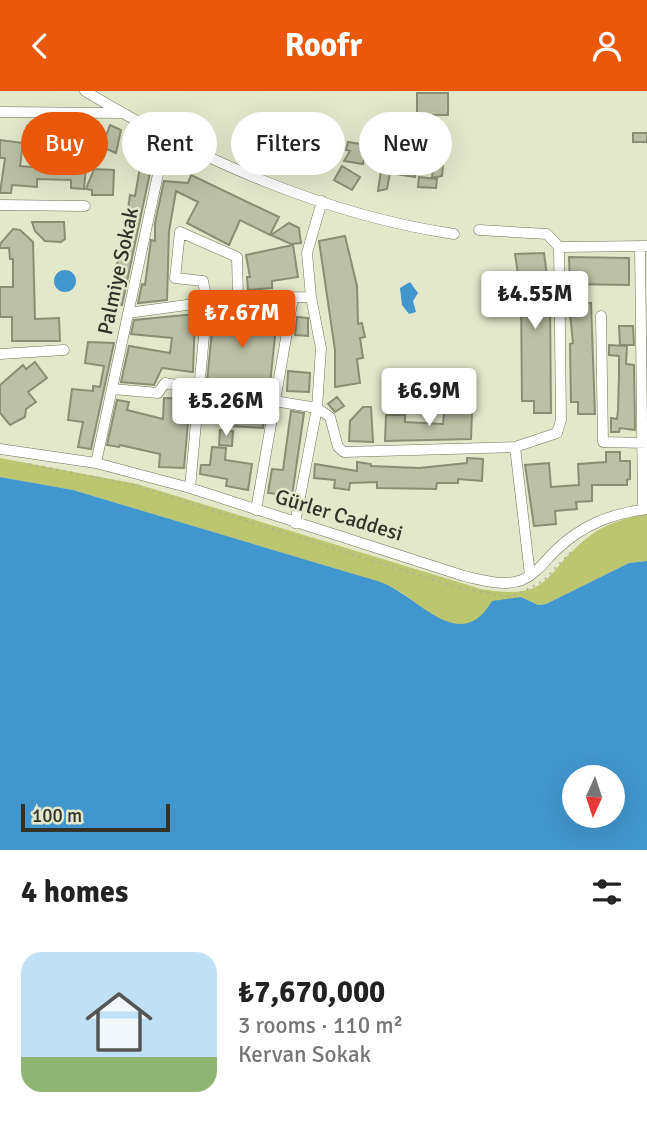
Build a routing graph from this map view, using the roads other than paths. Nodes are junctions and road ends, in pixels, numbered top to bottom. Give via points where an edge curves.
1 (85, 91) edge
2 (122, 112) edge
3 (0, 113) edge
4 (122, 113) edge
5 (217, 158) edge
6 (158, 175) edge
7 (322, 201) junction
8 (0, 205) edge
9 (85, 206) dead end
10 (479, 230) dead end
11 (454, 234) dead end
12 (643, 246) edge
13 (559, 247) junction
14 (311, 297) junction
15 (238, 298) junction
16 (293, 298) junction
17 (206, 303) junction
18 (128, 313) junction
19 (601, 316) dead end
20 (64, 350) dead end
21 (0, 354) edge
22 (199, 387) junction
23 (113, 389) junction
24 (274, 400) junction
25 (317, 408) junction
26 (645, 443) edge
27 (515, 447) junction
28 (0, 449) edge
29 (96, 463) junction
30 (190, 488) junction
31 (645, 509) edge
32 (256, 510) junction
33 (295, 523) junction
34 (530, 575) junction

1 - 2 street
3 - 4 street
5 - 7 street
6 - 18 street, Palmiye Sokak
7 - 11 street via 385,222
7 - 14 street via 307,253
8 - 9 street
10 - 13 street via 547,234
12 - 13 street
12 - 26 street
13 - 27 street via 561,420 557,433
14 - 16 street
14 - 25 street via 321,348
15 - 16 street
15 - 17 street
15 - 17 street via 237,257 180,232 175,278 203,281
16 - 24 street
17 - 18 street
17 - 22 street
18 - 23 street, Palmiye Sokak
19 - 26 street via 603,442
20 - 21 street
22 - 23 street via 165,383 158,393
22 - 24 street
22 - 30 street
23 - 29 street, Palmiye Sokak
24 - 25 street
24 - 32 street
25 - 27 street via 330,417 338,447 344,452
25 - 33 street
26 - 31 street
27 - 34 street
28 - 29 street, Gürler Caddesi
29 - 30 street, Gürler Caddesi
30 - 32 street, Gürler Caddesi
31 - 34 street, Gürler Caddesi via 603,517 587,526
32 - 33 street, Gürler Caddesi
33 - 34 street, Gürler Caddesi via 489,582

